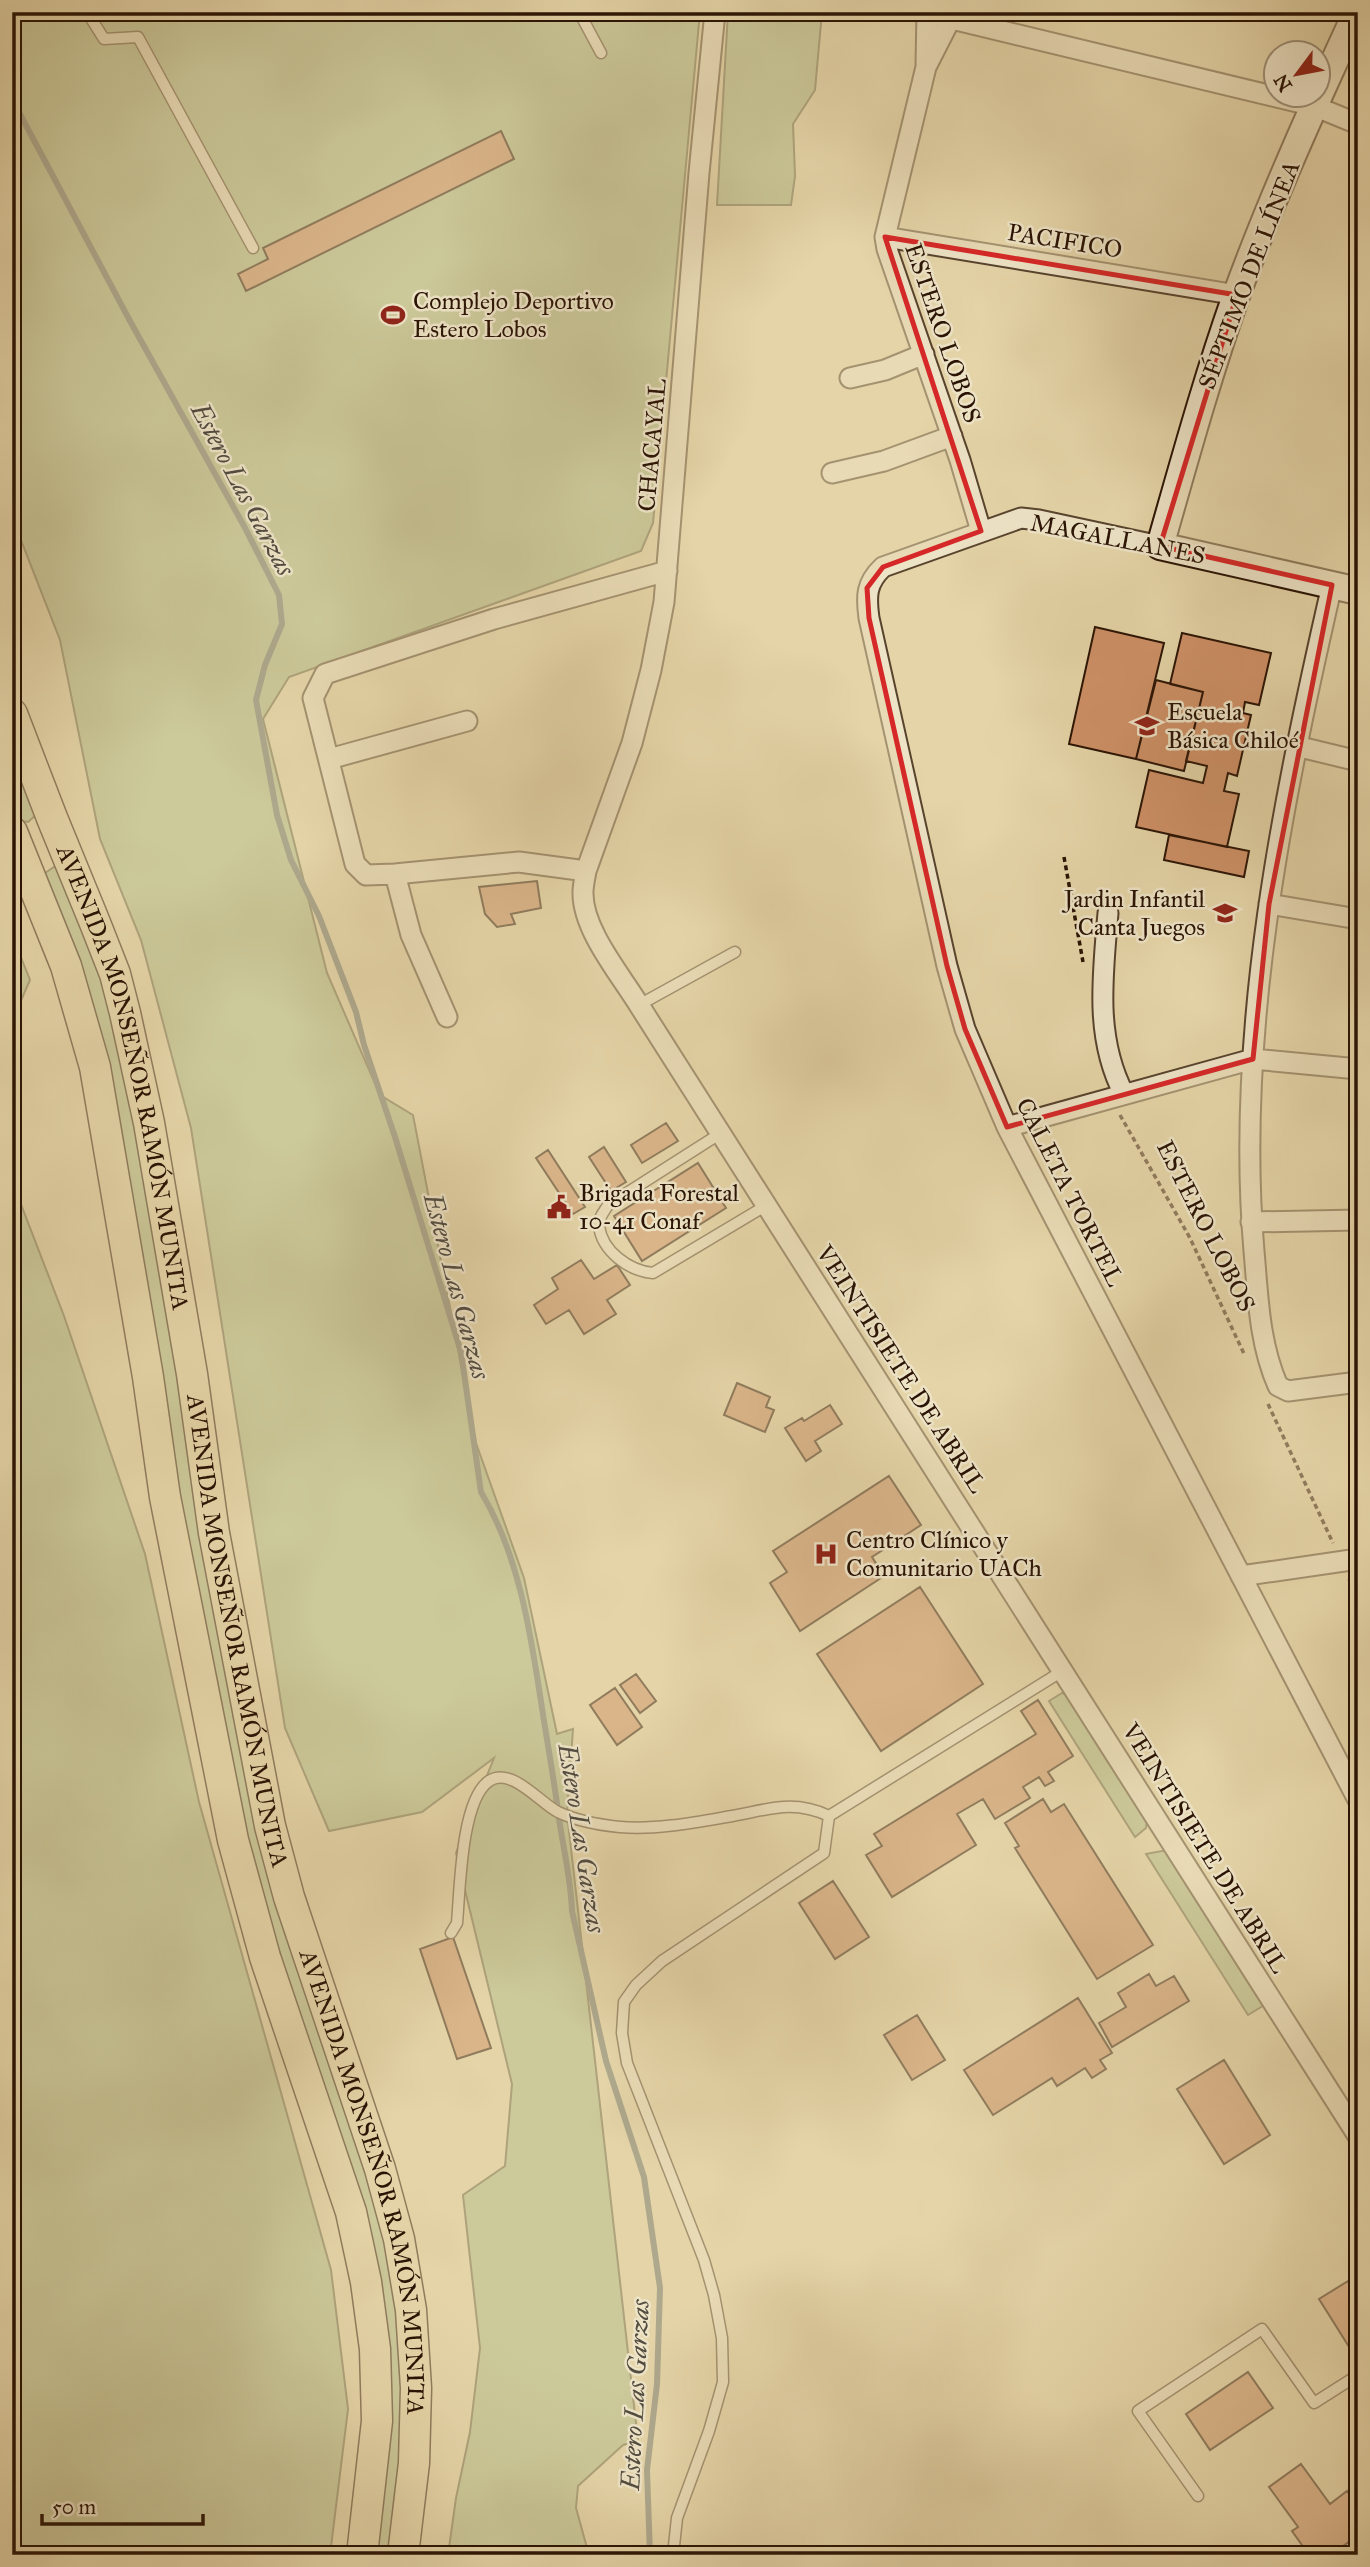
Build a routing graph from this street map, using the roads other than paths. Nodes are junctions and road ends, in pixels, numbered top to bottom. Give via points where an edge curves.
1 (87, 12) edge
2 (579, 12) edge
3 (715, 12) edge
4 (1357, 12) edge
5 (927, 13) edge
6 (953, 15) edge
7 (601, 53) dead end
8 (926, 67) junction
9 (1332, 67) edge
10 (1262, 93) edge
11 (1313, 108) edge
12 (1319, 108) edge
13 (1358, 124) edge
14 (885, 237) junction
15 (253, 247) dead end
16 (1237, 295) junction
17 (924, 354) junction
18 (850, 378) dead end
19 (952, 436) junction
20 (832, 473) dead end
21 (981, 531) junction
22 (1160, 545) junction
23 (883, 567) joint
24 (667, 570) junction
25 (1351, 587) edge
26 (17, 705) edge
27 (467, 722) dead end
28 (1296, 746) junction
29 (328, 759) junction
30 (1358, 761) edge
31 (52, 818) junction
32 (13, 834) edge
33 (66, 854) junction
34 (29, 870) junction
35 (586, 870) junction
36 (395, 874) junction
37 (1269, 904) junction
38 (1108, 913) dead end
39 (1358, 919) edge
40 (736, 952) dead end
41 (639, 1004) junction
42 (446, 1017) dead end
43 (1253, 1059) junction
44 (1358, 1069) edge
45 (1118, 1095) junction
46 (1007, 1127) junction
47 (721, 1133) junction
48 (767, 1205) junction
49 (1358, 1220) edge
50 (1251, 1222) junction
51 (1358, 1382) edge
52 (1349, 1560) edge
53 (1241, 1576) junction
54 (1064, 1670) junction
55 (1358, 1800) edge
56 (830, 1816) junction
57 (451, 1933) dead end
58 (1358, 2136) edge
59 (1358, 2375) edge
60 (1198, 2496) dead end
61 (362, 2555) edge
62 (403, 2555) edge
63 (673, 2555) edge

1 - 15 lane via 104,39 138,37
2 - 7 lane
3 - 24 street, CHACAYAL
4 - 9 street, SÉPTIMO DE LÍNEA
5 - 6 street
5 - 8 street, ESTERO LOBOS
6 - 8 street, ESTERO LOBOS
6 - 10 street
8 - 14 street, ESTERO LOBOS
11 - 16 street, SÉPTIMO DE LÍNEA
12 - 13 street
14 - 16 street, PACIFICO
14 - 17 street, ESTERO LOBOS
16 - 22 street, SÉPTIMO DE LÍNEA
17 - 18 street
17 - 19 street, ESTERO LOBOS
19 - 20 street via 884,461
19 - 21 street, ESTERO LOBOS
21 - 22 street, MAGALLANES via 1021,518
21 - 23 street, MAGALLANES
22 - 25 street, MAGALLANES
23 - 46 street, CALETA TORTEL via 867,588 869,618 947,966 965,1029
24 - 29 street via 324,674 313,698
24 - 35 street, CHACAYAL via 651,670 632,743
25 - 28 street
26 - 31 main road, AVENIDA MONSEÑOR RAMÓN MUNITA
27 - 29 street
28 - 30 street
28 - 37 street
29 - 36 street via 355,864 366,875
31 - 32 main road
31 - 33 main road, AVENIDA MONSEÑOR RAMÓN MUNITA
32 - 34 main road, AVENIDA MONSEÑOR RAMÓN MUNITA
33 - 34 main road
33 - 62 main road, AVENIDA MONSEÑOR RAMÓN MUNITA via 115,974 142,1084 214,1532 270,1826 289,1898 383,2179 406,2273 416,2388 414,2463
34 - 61 main road, AVENIDA MONSEÑOR RAMÓN MUNITA via 70,977 95,1067 165,1497 233,1840 265,1957 348,2203 366,2282 377,2410
35 - 36 street via 519,862
35 - 41 street, VEINTISIETE DE ABRIL via 586,912
36 - 42 street via 411,935
37 - 39 street
37 - 43 street
38 - 45 street via 1101,997
40 - 41 lane
41 - 47 street, VEINTISIETE DE ABRIL
43 - 44 street
43 - 45 street
43 - 50 street via 1248,1140
45 - 46 street
46 - 53 street, CALETA TORTEL
47 - 48 street, VEINTISIETE DE ABRIL
47 - 48 lane via 608,1205 599,1225 611,1250 634,1269 653,1273
48 - 54 street, VEINTISIETE DE ABRIL
49 - 50 street
50 - 51 street via 1261,1328 1281,1389
52 - 53 street
53 - 55 street, CALETA TORTEL
54 - 56 lane
54 - 58 street, VEINTISIETE DE ABRIL
56 - 57 lane via 811,1807 764,1808 727,1817 625,1828 558,1812 517,1782 496,1777 476,1795 469,1812 457,1923
56 - 63 lane via 824,1853 662,1961 624,2002 622,2033 627,2063 704,2260 722,2338 723,2382 677,2518
59 - 60 lane via 1314,2403 1262,2329 1138,2411

